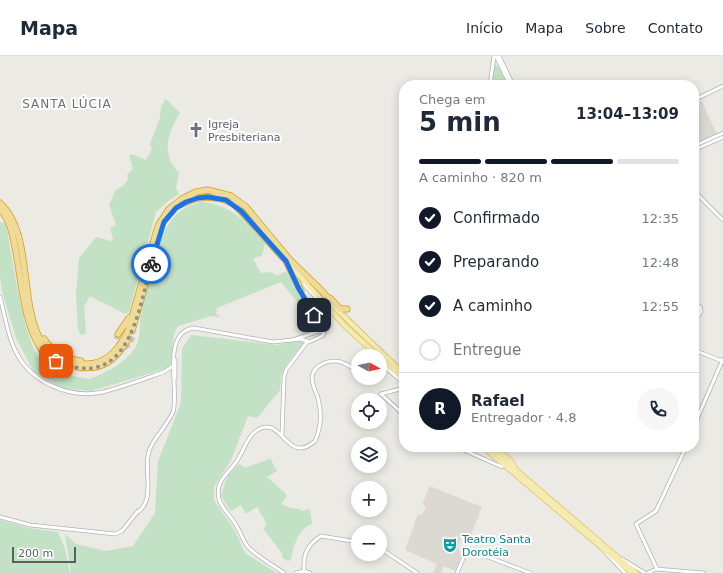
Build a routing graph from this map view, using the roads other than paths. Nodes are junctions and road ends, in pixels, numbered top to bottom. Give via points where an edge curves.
1 (496, 56) edge
2 (498, 64) junction
3 (492, 66) junction
4 (504, 67) junction
5 (491, 80) edge
6 (507, 80) edge
7 (510, 80) edge
8 (723, 86) edge
9 (699, 98) edge
10 (723, 133) edge
11 (723, 137) edge
12 (699, 144) edge
13 (699, 148) edge
14 (699, 197) edge
15 (0, 200) edge
16 (0, 203) edge
17 (0, 209) edge
18 (723, 220) edge
19 (21, 254) junction
20 (288, 260) junction
21 (305, 284) junction
22 (312, 284) junction
23 (308, 289) junction
24 (302, 293) junction
25 (144, 294) junction
26 (0, 297) edge
27 (322, 297) junction
28 (135, 303) junction
29 (328, 305) junction
30 (699, 307) edge
31 (31, 309) junction
32 (340, 309) junction
33 (347, 309) dead end
34 (341, 315) junction
35 (699, 315) edge
36 (129, 318) junction
37 (321, 331) junction
38 (118, 334) dead end
39 (310, 334) junction
40 (304, 335) junction
41 (133, 337) dead end
42 (292, 340) junction
43 (312, 340) junction
44 (306, 341) junction
45 (370, 349) edge
46 (699, 352) edge
47 (723, 361) edge
48 (387, 366) edge
49 (351, 367) edge
50 (387, 367) edge
51 (399, 369) edge
52 (175, 370) junction
53 (164, 372) junction
54 (399, 375) edge
55 (399, 378) edge
56 (399, 389) edge
57 (399, 410) edge
58 (699, 415) edge
59 (282, 434) junction
60 (468, 452) edge
61 (489, 452) edge
62 (492, 452) edge
63 (492, 452) edge
64 (684, 452) edge
65 (484, 459) junction
66 (507, 465) junction
67 (516, 473) junction
68 (0, 517) edge
69 (351, 541) edge
70 (603, 550) junction
71 (387, 553) edge
72 (614, 553) junction
73 (655, 570) edge
74 (304, 571) junction
75 (664, 571) edge
76 (284, 573) edge
77 (296, 573) edge
78 (310, 573) edge
79 (417, 573) edge
80 (457, 573) edge
81 (530, 573) edge
82 (625, 573) edge
83 (632, 573) edge
84 (636, 573) edge
85 (644, 573) edge
86 (648, 573) edge
87 (704, 573) edge

1 - 2 street
1 - 3 street
1 - 4 street
2 - 3 street
2 - 4 street
2 - 6 street
3 - 5 street
4 - 7 street
8 - 9 street
10 - 12 street
11 - 13 street
14 - 18 street
15 - 19 highway via 10,210 17,224
16 - 19 highway via 12,220
17 - 25 highway via 6,215 12,232 31,331 42,349 56,361 70,367 90,368 116,357 128,340
19 - 31 highway
20 - 21 main road
20 - 22 main road
20 - 24 highway
20 - 25 highway via 234,204 218,198 198,198 180,205 164,222
20 - 27 highway
20 - 28 highway via 246,206 224,193 208,190 189,196 169,209 158,226
21 - 22 main road
21 - 23 main road
21 - 24 main road
21 - 27 main road
22 - 27 main road
23 - 24 main road via 304,289
23 - 27 main road
24 - 37 street
25 - 41 highway
26 - 53 street via 10,340 18,355 29,370 48,385 60,390 90,394
27 - 29 highway
27 - 29 main road
27 - 32 highway via 331,299
28 - 31 highway via 128,331 120,346 104,360 89,364 66,362 47,350 35,330
28 - 36 highway
29 - 34 main road
29 - 45 main road
30 - 35 street
31 - 36 highway via 42,336 50,347 65,358 80,361 98,359 110,351 120,341
32 - 33 highway
32 - 34 highway
34 - 51 main road
36 - 38 highway
37 - 39 street
37 - 43 street via 323,335
39 - 40 street
39 - 43 street
40 - 42 street
40 - 44 street
42 - 44 street
42 - 52 street via 273,342 185,330 178,338
43 - 44 street
44 - 59 street via 284,377
46 - 47 street
47 - 58 street
48 - 54 main road
49 - 59 street via 334,361 317,366 312,378 321,415 315,441 304,449 299,449 289,444
50 - 55 street
52 - 53 street
52 - 53 street
52 - 68 street via 173,412 149,452 147,498 122,531 115,534 30,525
56 - 57 street via 381,394
59 - 76 street via 267,427 253,433 238,459 224,476 218,494 221,504 238,527 248,547
60 - 65 street
61 - 65 street
62 - 66 main road
63 - 66 main road
64 - 73 street via 656,511 636,524
65 - 66 street
66 - 67 main road
66 - 67 main road
67 - 70 main road
67 - 72 main road
69 - 74 street via 321,536 306,550
70 - 82 street
70 - 83 main road
71 - 79 street
72 - 84 main road
72 - 85 street
73 - 75 street
73 - 86 street
74 - 77 street
74 - 78 street
75 - 87 street
80 - 81 street via 467,549

